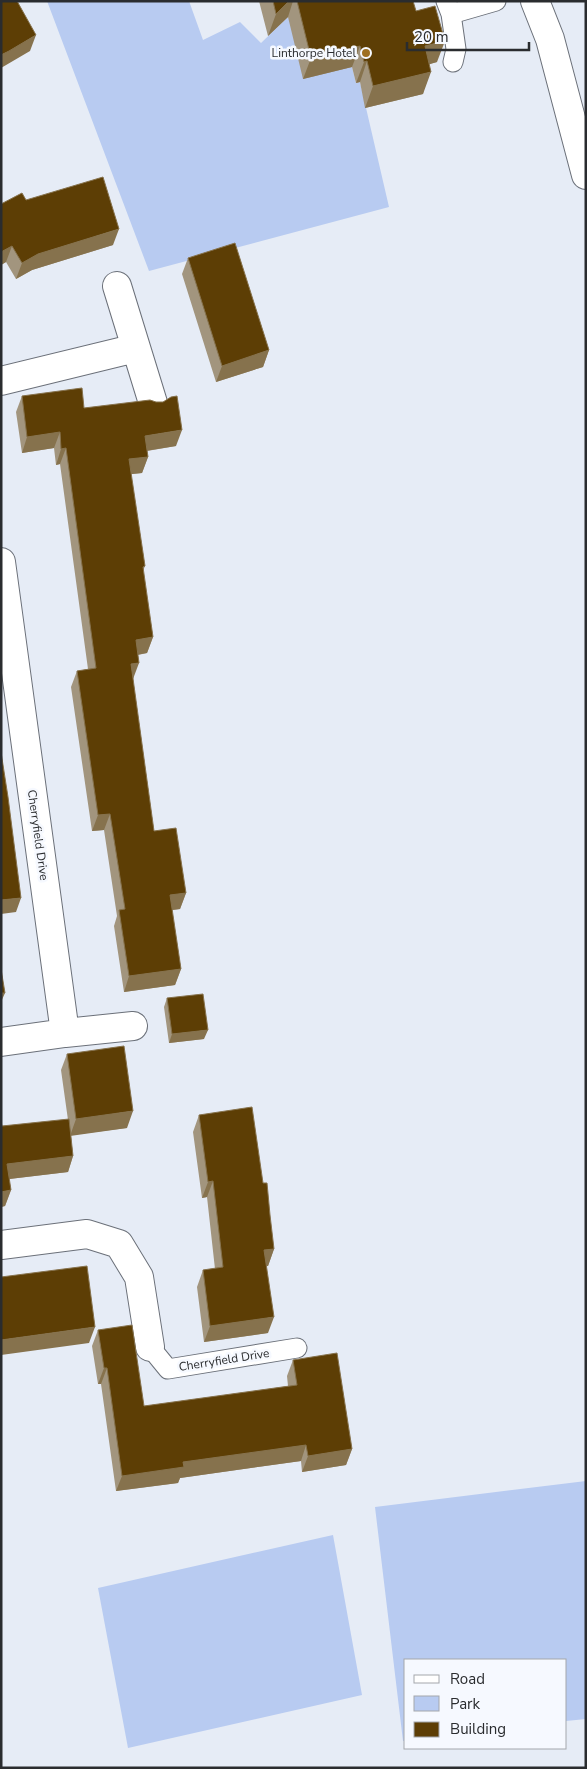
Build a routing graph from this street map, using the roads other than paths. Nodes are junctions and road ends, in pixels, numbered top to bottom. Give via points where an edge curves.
1 (496, 1) edge
2 (535, 1) edge
3 (448, 8) edge
4 (453, 62) dead end
5 (586, 175) edge
6 (117, 286) dead end
7 (136, 348) junction
8 (1, 382) edge
9 (153, 403) edge
10 (1, 562) edge
11 (6, 637) edge
12 (133, 1026) dead end
13 (65, 1033) junction
14 (1, 1042) edge
15 (1, 1245) edge
16 (150, 1347) joint
17 (297, 1348) dead end

1 - 3 lane
2 - 5 street via 550,39
3 - 4 lane via 456,48
6 - 7 street
7 - 8 street
7 - 9 street
10 - 11 street, Cherryfield Drive
11 - 13 street, Cherryfield Drive
12 - 13 street
13 - 14 street
15 - 16 street, Cherryfield Drive via 87,1234 119,1244 140,1277
16 - 17 lane, Cherryfield Drive via 168,1369

